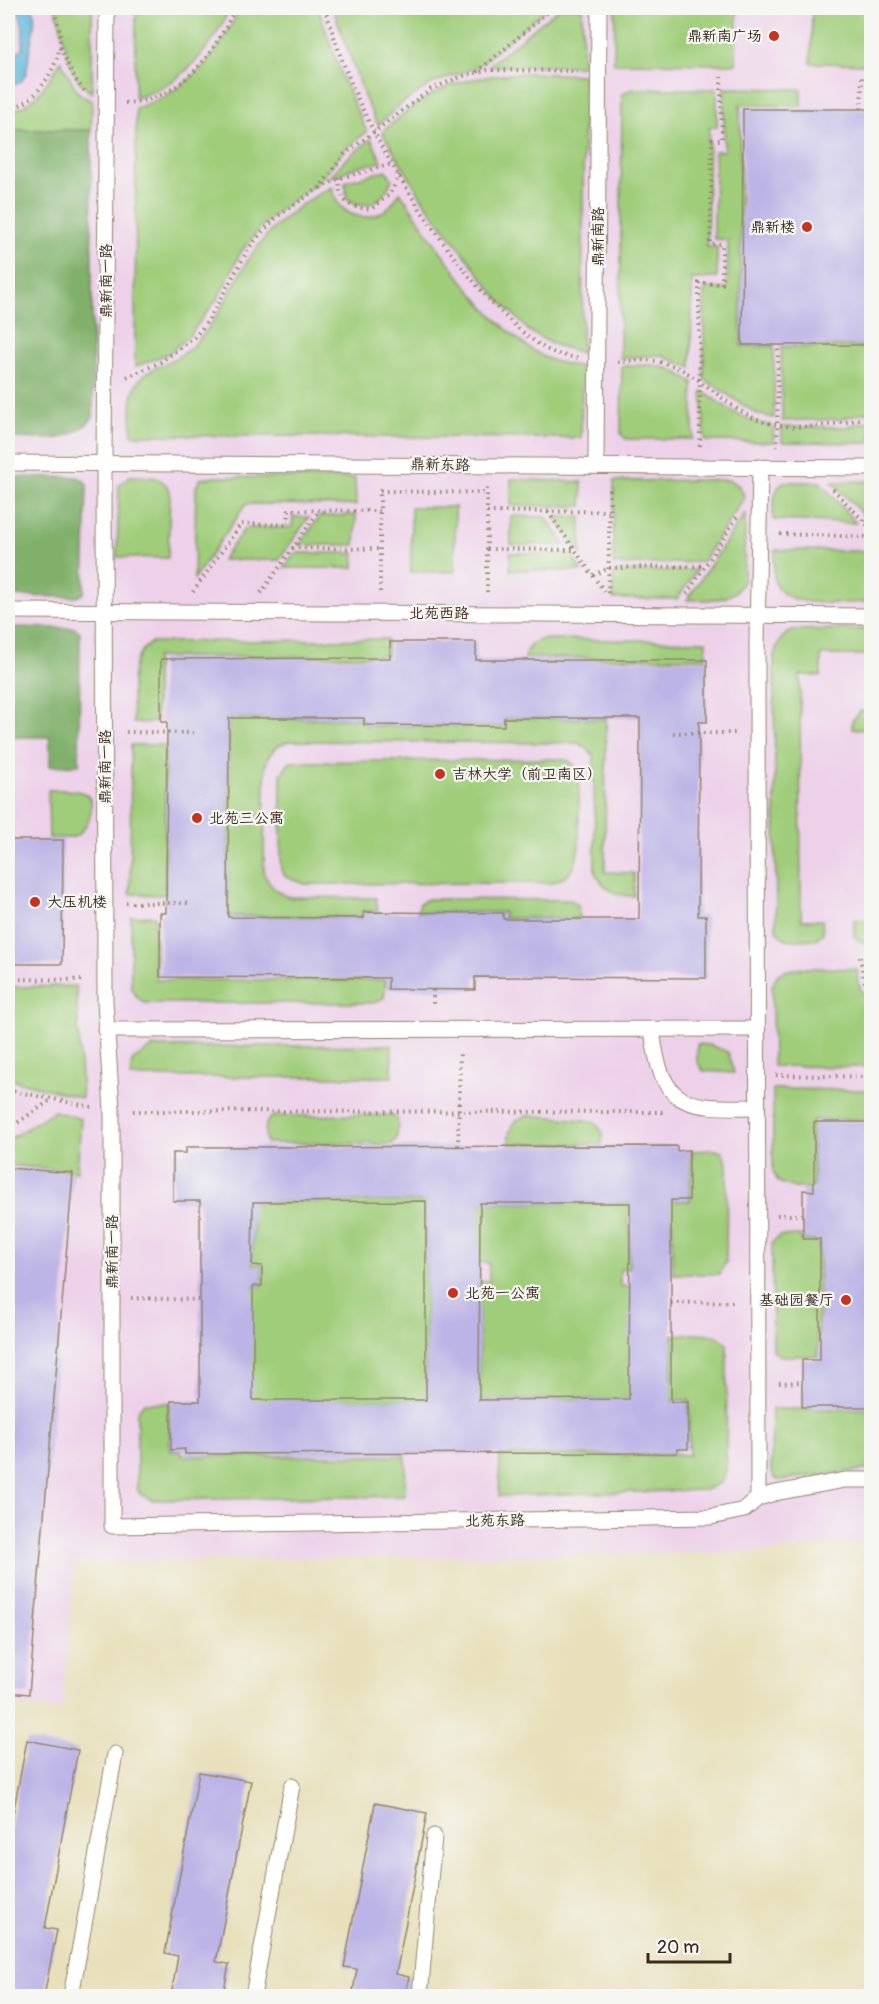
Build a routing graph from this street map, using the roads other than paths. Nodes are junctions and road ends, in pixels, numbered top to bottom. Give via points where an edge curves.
1 (107, 8) edge
2 (599, 8) edge
3 (8, 463) edge
4 (104, 463) junction
5 (596, 466) junction
6 (760, 467) junction
7 (872, 468) edge
8 (8, 611) edge
9 (106, 612) junction
10 (757, 615) junction
11 (872, 616) edge
12 (652, 1029) junction
13 (757, 1029) junction
14 (105, 1030) junction
15 (757, 1107) junction
16 (872, 1480) edge
17 (758, 1498) junction
18 (112, 1526) joint
19 (115, 1754) dead end
20 (292, 1786) dead end
21 (434, 1836) dead end
22 (71, 1996) edge
23 (253, 1996) edge
24 (420, 1996) edge

1 - 4 lane, 鼎新南一路
2 - 5 lane, 鼎新南路
3 - 4 lane, 鼎新东路
4 - 5 lane, 鼎新东路
4 - 9 lane, 鼎新南一路
5 - 6 lane, 鼎新东路
6 - 7 lane, 鼎新东路
6 - 10 lane
8 - 9 lane, 北苑西路
9 - 10 lane, 北苑西路
9 - 14 lane, 鼎新南一路
10 - 11 lane, 北苑西路
10 - 13 lane
12 - 13 lane
12 - 14 lane
12 - 15 lane via 661,1076 680,1099 711,1108
13 - 15 lane
14 - 18 lane, 鼎新南一路 via 112,1109
15 - 17 lane
16 - 17 lane, 北苑东路 via 810,1486
17 - 18 lane, 北苑东路 via 744,1510 711,1517
19 - 22 lane
20 - 23 lane
21 - 24 lane

